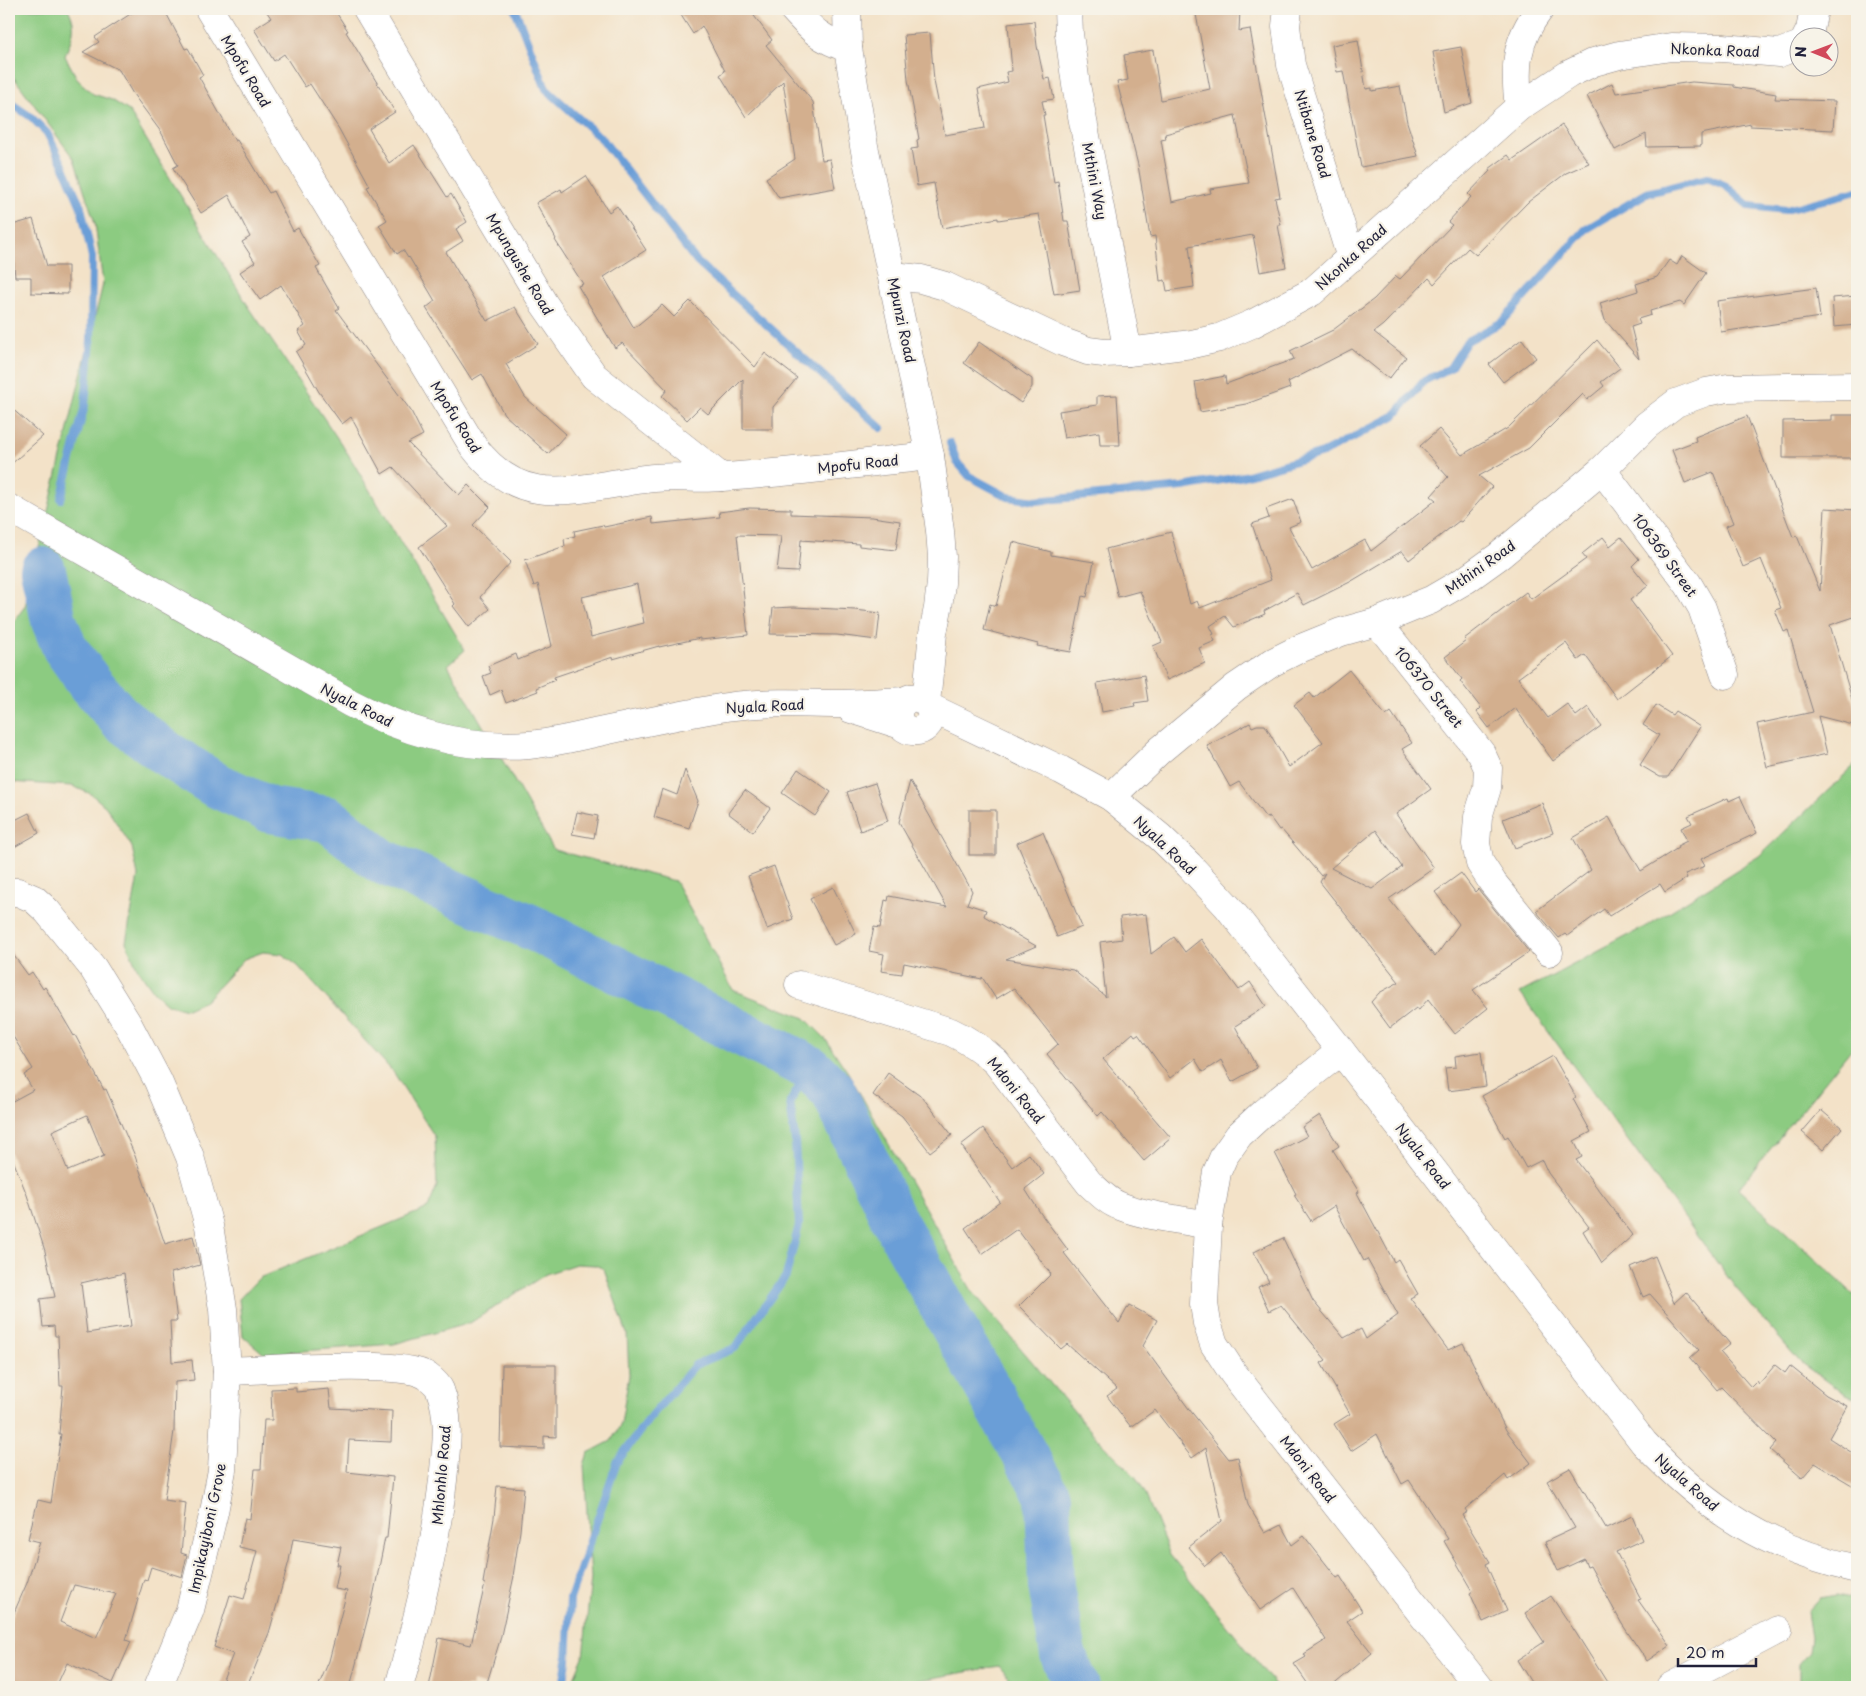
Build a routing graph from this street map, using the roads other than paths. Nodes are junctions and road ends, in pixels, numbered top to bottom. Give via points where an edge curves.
1 (209, 9) edge
2 (367, 9) edge
3 (793, 9) edge
4 (847, 9) edge
5 (1068, 9) edge
6 (1288, 9) edge
7 (1540, 9) edge
8 (1814, 9) edge
9 (1810, 28) edge
10 (848, 48) junction
11 (1788, 49) edge
12 (1519, 107) junction
13 (1351, 258) junction
14 (893, 276) junction
15 (1128, 352) junction
16 (1857, 386) edge
17 (930, 456) junction
18 (1602, 470) junction
19 (721, 478) junction
20 (9, 508) edge
21 (1377, 622) junction
22 (1726, 675) dead end
23 (916, 710) junction
24 (1111, 797) junction
25 (9, 892) edge
26 (1549, 952) dead end
27 (799, 985) dead end
28 (1341, 1051) junction
29 (1208, 1225) junction
30 (227, 1371) junction
31 (1857, 1569) edge
32 (1778, 1630) dead end
33 (158, 1687) edge
34 (399, 1687) edge
35 (1479, 1687) edge
36 (1670, 1687) edge

1 - 19 street, Mpofu Road via 486,463 518,484 537,490 568,490 654,478
2 - 19 street, Mpungushe Road via 544,304 594,376
3 - 10 street via 817,34
4 - 10 street, Mpunzi Road
5 - 15 street, Mthini Way via 1076,85
6 - 13 street, Ntibane Road via 1286,26 1292,65
7 - 12 street via 1530,21 1520,43 1516,70
8 - 9 street
10 - 14 street, Mpunzi Road via 864,146
11 - 12 street, Nkonka Road via 1670,47 1620,55 1594,62 1570,74
12 - 13 street, Nkonka Road
13 - 15 street, Nkonka Road via 1312,292 1252,324 1208,340
14 - 15 street, Nkonka Road via 945,286 1063,342 1104,353
14 - 17 street, Mpunzi Road
16 - 18 street, Mthini Road via 1728,388 1706,392 1664,411
17 - 19 street, Mpofu Road
17 - 23 street, Mpunzi Road via 942,557 938,608
18 - 21 street, Mthini Road via 1500,556 1466,579 1431,600
18 - 22 street, 106369 Street via 1688,584 1702,608
20 - 23 street, Nyala Road via 350,703 376,717 430,736 494,746 528,745 563,741 728,707 795,703
21 - 24 street, Mthini Road via 1299,648 1273,662 1236,687 1159,751
21 - 26 street, 106370 Street via 1482,753 1488,768 1487,788 1478,817 1476,844 1480,863 1493,884
23 - 24 street, Nyala Road via 988,736
24 - 28 street, Nyala Road via 1160,837 1228,907
25 - 30 street, Impikayiboni Grove via 18,892 34,900 47,911 93,968 158,1080 190,1157 209,1226 223,1310
27 - 29 street, Mdoni Road via 968,1039 996,1062 1089,1183 1104,1197 1119,1206
28 - 29 street, Mdoni Road via 1238,1135 1217,1172
28 - 31 street, Nyala Road via 1644,1443 1670,1471 1728,1517 1760,1536 1794,1551
29 - 35 street, Mdoni Road via 1204,1304 1214,1344 1233,1373
30 - 33 street, Impikayiboni Grove via 222,1470 214,1512 190,1610
30 - 34 street, Mhlonhlo Road via 368,1366 426,1375 439,1388 448,1431 437,1529
32 - 36 street

